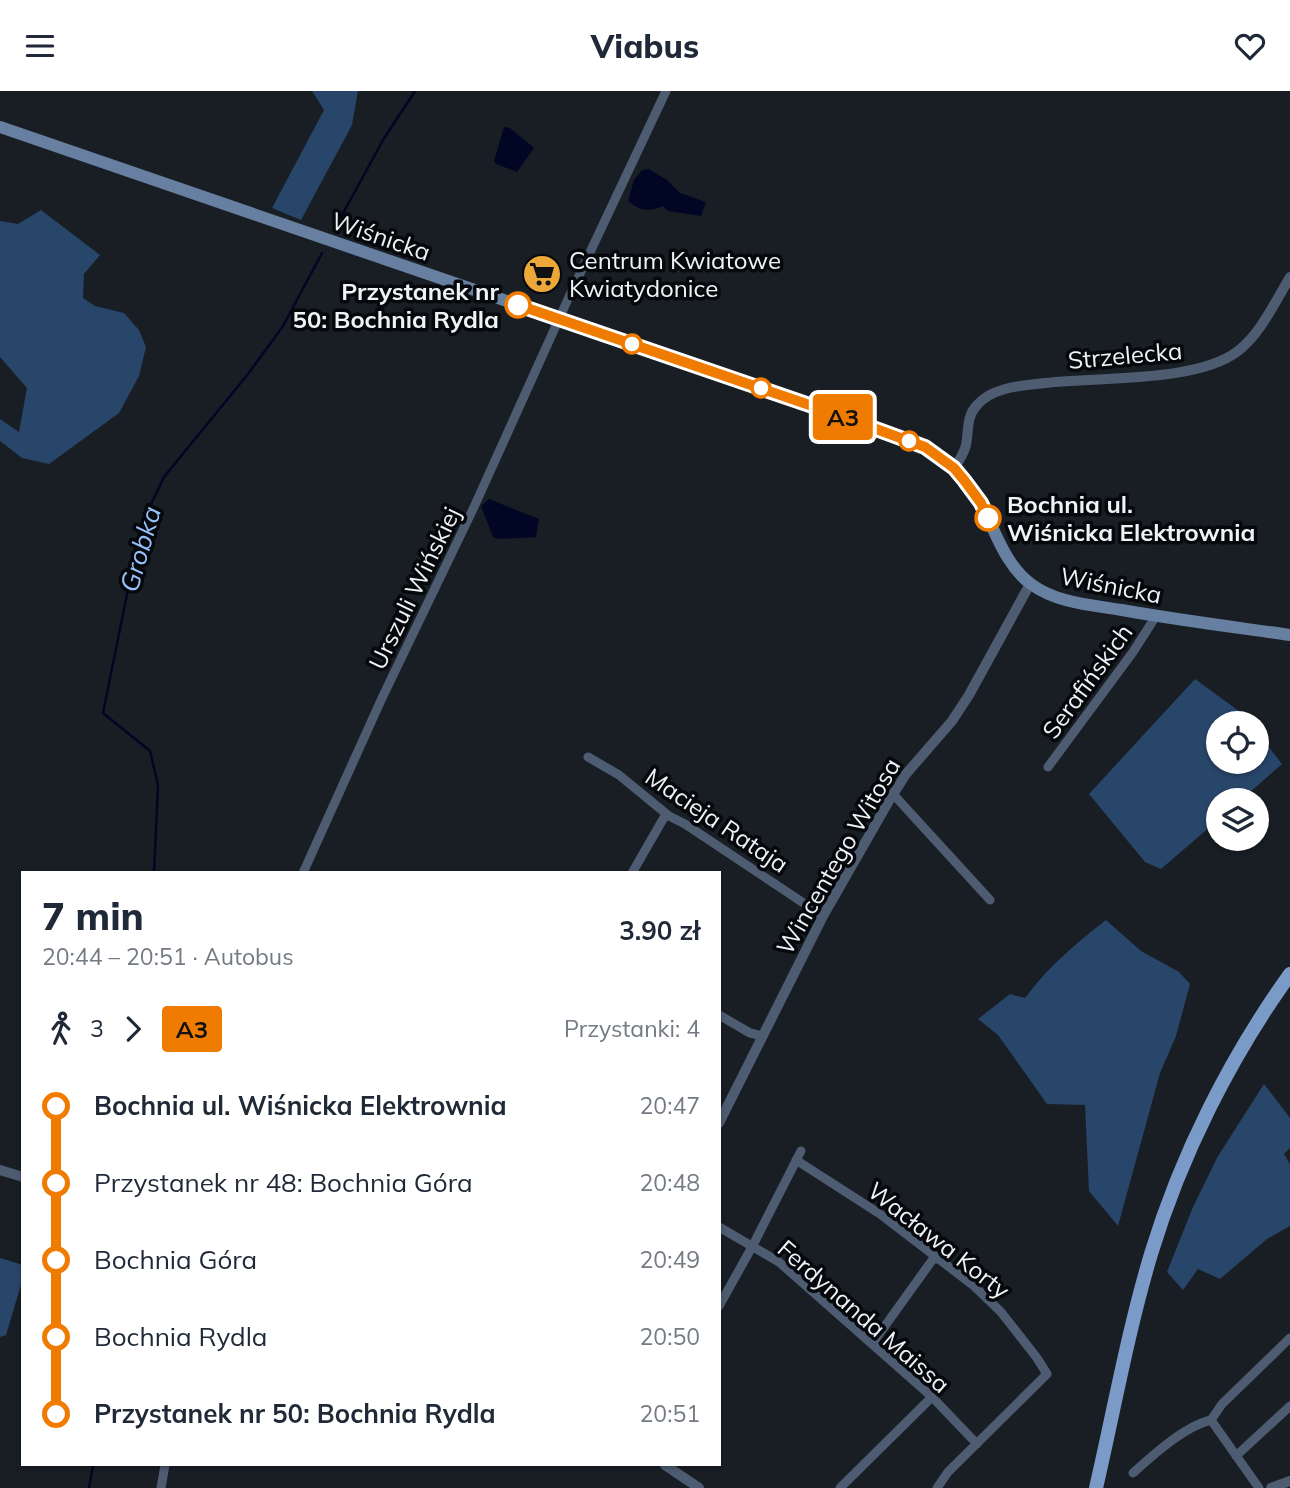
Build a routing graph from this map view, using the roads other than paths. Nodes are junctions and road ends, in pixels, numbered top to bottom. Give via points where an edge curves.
1 (666, 91) edge
2 (0, 127) edge
3 (1290, 277) edge
4 (559, 320) junction
5 (954, 468) junction
6 (1030, 584) junction
7 (1156, 616) junction
8 (1290, 635) edge
9 (587, 757) dead end
10 (1048, 767) dead end
11 (893, 794) junction
12 (666, 814) junction
13 (304, 871) edge
14 (633, 871) edge
15 (990, 900) dead end
16 (824, 916) junction
17 (1290, 974) edge
18 (721, 1016) edge
19 (763, 1036) junction
20 (723, 1104) edge
21 (800, 1151) dead end
22 (796, 1160) junction
23 (0, 1170) edge
24 (21, 1176) edge
25 (721, 1228) edge
26 (752, 1247) junction
27 (938, 1259) junction
28 (721, 1302) edge
29 (1290, 1339) edge
30 (872, 1344) junction
31 (932, 1397) junction
32 (1290, 1406) edge
33 (1211, 1420) junction
34 (977, 1444) junction
35 (1236, 1456) junction
36 (165, 1466) edge
37 (666, 1466) edge
38 (1133, 1473) dead end
39 (1290, 1481) edge
40 (161, 1488) edge
41 (699, 1488) edge
42 (840, 1488) edge
43 (937, 1488) edge
44 (1097, 1488) edge
45 (1259, 1488) edge
46 (1271, 1488) edge

1 - 4 street, Urszuli Wińskiej
2 - 4 main road, Wiśnicka
3 - 5 street, Strzelecka via 1252,337 1238,351 1208,367 1044,382 984,399 971,413 967,444
4 - 5 main road, Wiśnicka via 906,439
4 - 13 street, Urszuli Wińskiej
5 - 6 main road, Wiśnicka via 981,503 1004,552
6 - 7 main road, Wiśnicka via 1053,596
6 - 11 street, Wincentego Witosa via 953,722
7 - 8 main road, Wiśnicka
7 - 10 street, Serafińskich
9 - 12 street, Macieja Rataja via 619,775
11 - 15 street
11 - 16 street, Wincentego Witosa
12 - 14 street
12 - 16 street, Macieja Rataja
16 - 19 street, Wincentego Witosa
17 - 44 main road via 1232,1066 1202,1123 1174,1193 1138,1304
18 - 19 street
19 - 20 street, Wincentego Witosa
21 - 22 street
22 - 26 street
22 - 27 street, Wacława Korty via 880,1214
23 - 24 street
25 - 26 street, Ferdynanda Maissa
26 - 28 street
26 - 30 street, Ferdynanda Maissa via 779,1262
27 - 30 street via 933,1259
27 - 34 street, Wacława Korty via 1001,1312 1047,1374
29 - 33 street
30 - 31 street, Ferdynanda Maissa
31 - 34 street, Ferdynanda Maissa
31 - 42 street
32 - 35 street
33 - 35 street
33 - 38 street via 1200,1423
34 - 43 street, Wacława Korty
35 - 45 street
36 - 40 street
37 - 41 street
39 - 46 street

